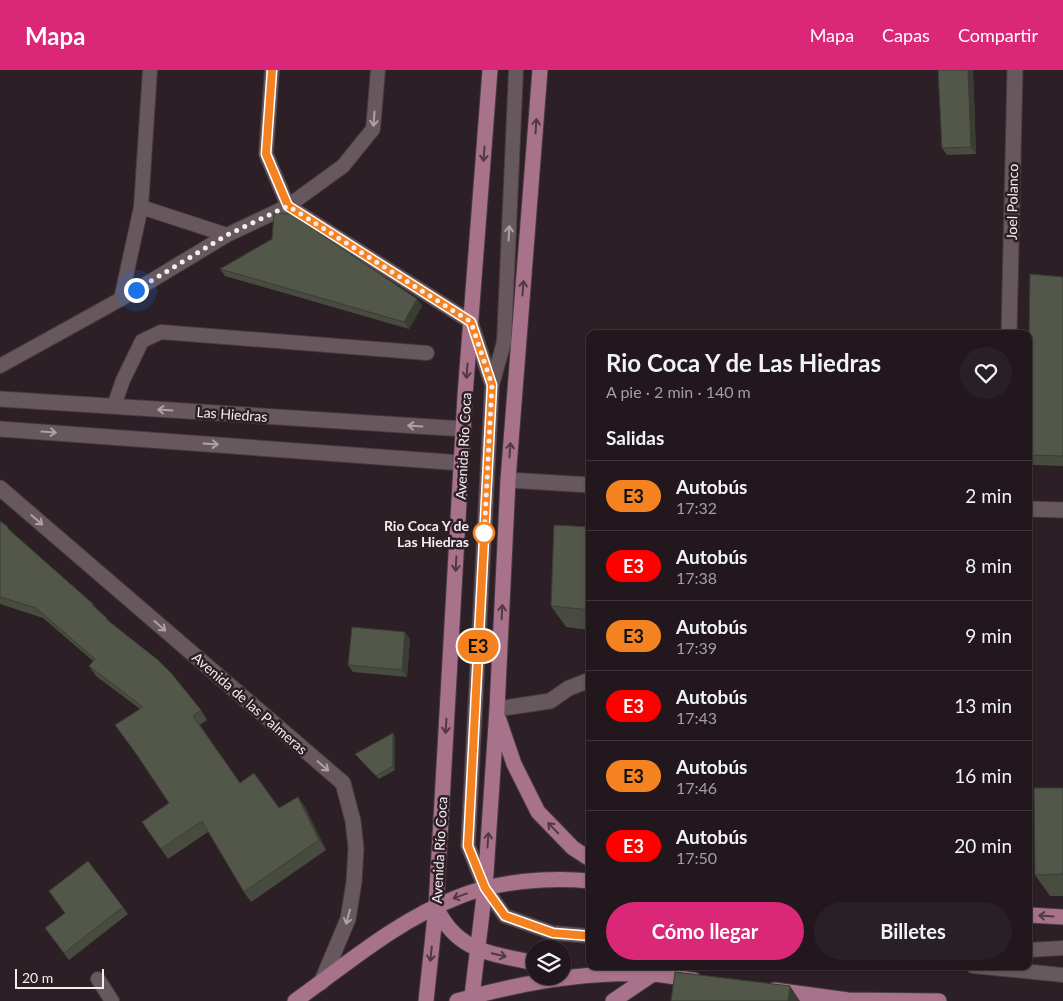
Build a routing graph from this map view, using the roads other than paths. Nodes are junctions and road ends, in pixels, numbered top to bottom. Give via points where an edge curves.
1 (150, 70) edge
2 (272, 70) edge
3 (378, 70) edge
4 (490, 70) edge
5 (516, 70) edge
6 (540, 70) edge
7 (1015, 70) edge
8 (288, 206) junction
9 (140, 207) junction
10 (227, 235) junction
11 (121, 299) junction
12 (471, 322) junction
13 (1009, 330) edge
14 (427, 353) dead end
15 (0, 366) edge
16 (492, 385) junction
17 (0, 398) edge
18 (114, 406) junction
19 (0, 429) edge
20 (464, 430) junction
21 (462, 463) junction
22 (508, 480) junction
23 (586, 485) edge
24 (0, 488) edge
25 (1032, 509) edge
26 (1063, 510) edge
27 (586, 682) edge
28 (497, 711) junction
29 (586, 856) edge
30 (586, 881) edge
31 (485, 888) junction
32 (436, 906) junction
33 (1032, 915) edge
34 (1063, 917) edge
35 (586, 936) edge
36 (1063, 948) edge
37 (478, 949) junction
38 (1032, 950) edge
39 (526, 961) edge
40 (1013, 970) edge
41 (571, 971) edge
42 (653, 974) junction
43 (591, 975) junction
44 (1063, 975) edge
45 (98, 979) dead end
46 (711, 982) edge
47 (321, 983) junction
48 (760, 988) edge
49 (472, 996) junction
50 (848, 1000) edge
51 (112, 1001) edge
52 (295, 1001) edge
53 (426, 1001) edge
54 (456, 1001) edge
55 (613, 1001) edge
56 (939, 1001) edge

1 - 9 lane
2 - 8 lane via 266,154
3 -> 8 lane via 373,129 343,166
4 -> 12 main road, Avenida Río Coca
16 -> 5 lane via 504,342
22 -> 6 main road
7 - 13 street, Joel Polanco
8 - 10 lane
8 - 12 lane
9 - 10 lane
9 - 11 lane
10 - 11 lane
11 - 15 lane
12 - 16 lane
12 -> 20 main road, Avenida Río Coca
14 - 18 lane via 161,332 142,341
16 - 31 lane via 468,846
17 - 18 street, Las Hiedras
20 -> 18 street, Las Hiedras
19 -> 21 street
20 - 21 main road, Avenida Río Coca
21 -> 32 main road, Avenida Río Coca
22 - 23 street
28 -> 22 main road
24 -> 47 street, Avenida de las Palmeras via 343,783 353,821 356,848 354,882 348,919
25 - 26 street
27 - 28 street via 550,701
29 -> 28 main road via 573,848 538,812 514,764
31 -> 28 main road
30 - 31 main road via 533,880
31 -> 32 main road
31 - 35 lane via 505,916 553,933
31 - 37 main road
32 - 37 main road via 450,930 463,942
32 - 47 main road via 388,934
32 -> 53 main road, Avenida Río Coca
34 -> 33 main road
36 - 38 lane
37 -> 39 main road
37 - 49 main road
40 - 44 lane
41 - 43 main road
42 - 43 main road
42 - 46 main road
42 - 55 main road
43 - 49 main road
45 - 51 lane
47 - 52 main road
48 - 50 main road
49 - 54 main road
50 - 56 main road

